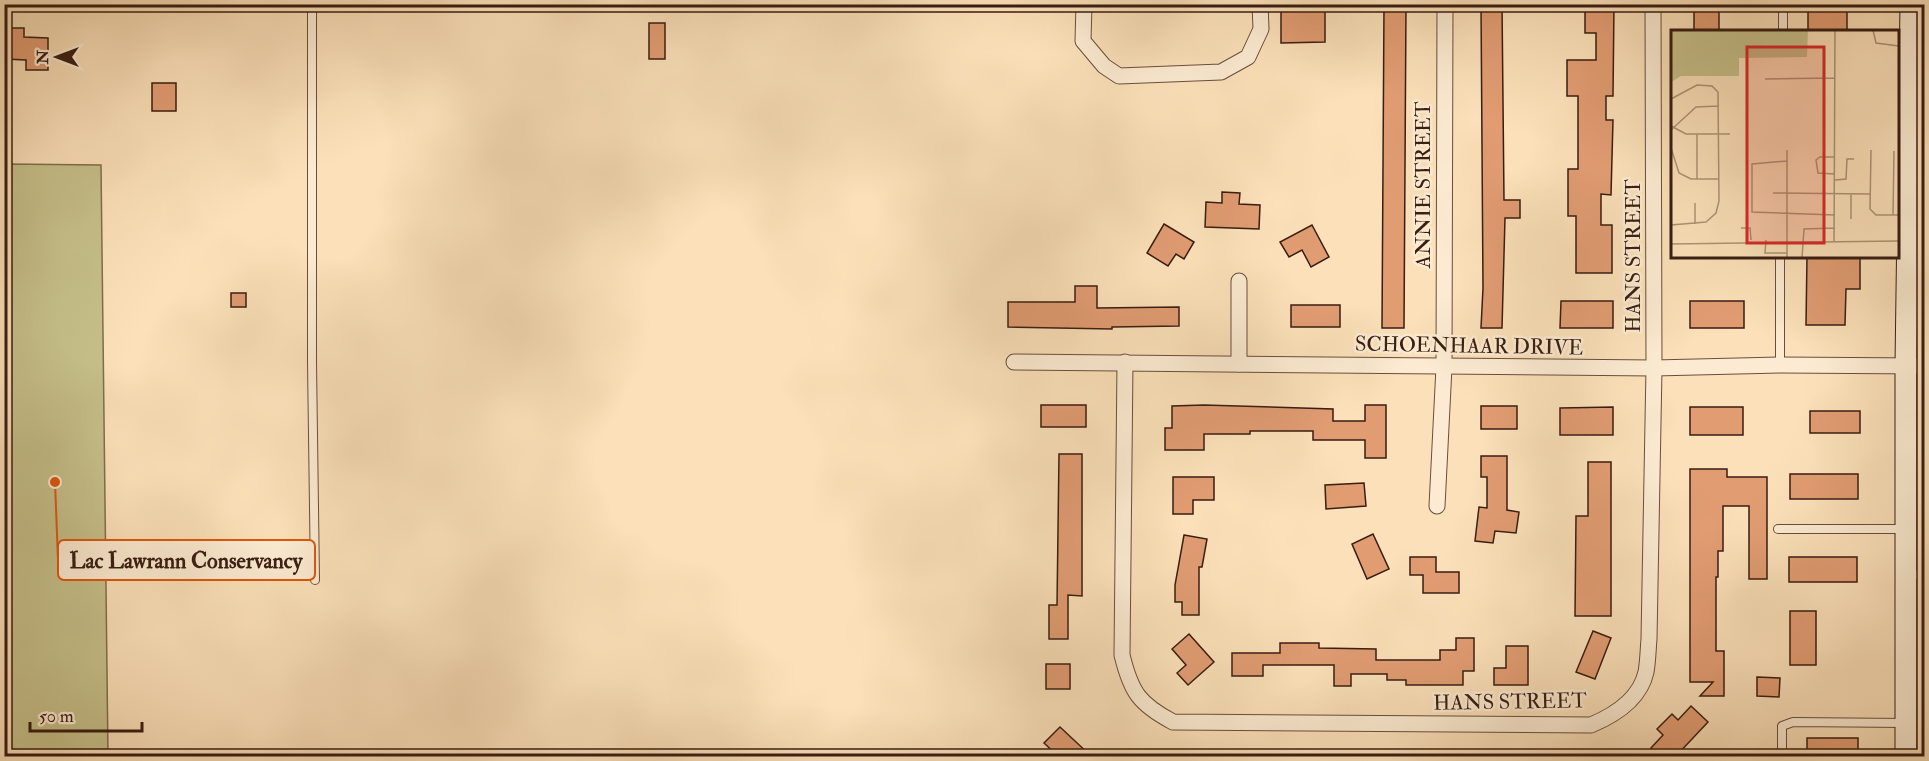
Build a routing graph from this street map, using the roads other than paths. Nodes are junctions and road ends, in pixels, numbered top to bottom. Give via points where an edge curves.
1 (312, 4) edge
2 (1083, 4) edge
3 (1260, 4) edge
4 (1445, 4) edge
5 (1653, 4) edge
6 (1783, 4) edge
7 (1911, 4) edge
8 (1783, 30) edge
9 (1910, 210) edge
10 (1780, 258) edge
11 (1239, 281) dead end
12 (1014, 362) dead end
13 (1125, 362) junction
14 (1239, 364) junction
15 (1780, 365) junction
16 (1916, 366) edge
17 (1444, 367) junction
18 (1654, 368) junction
19 (1437, 507) dead end
20 (1778, 529) dead end
21 (1906, 529) junction
22 (1916, 575) edge
23 (315, 580) dead end
24 (1906, 723) junction
25 (1782, 756) edge
26 (1906, 756) edge

1 - 23 lane
2 - 3 street via 1083,40 1104,66 1119,76 1221,72 1248,57 1261,29
4 - 17 street, ANNIE STREET
5 - 18 street, HANS STREET
6 - 8 lane
7 - 9 street
9 - 16 street
10 - 15 lane
11 - 14 street
12 - 13 street, SCHOENHAAR DRIVE
13 - 14 street, SCHOENHAAR DRIVE
13 - 18 street, HANS STREET via 1122,655 1135,692 1152,711 1173,722 1591,725 1624,707 1637,691 1647,662
14 - 17 street, SCHOENHAAR DRIVE
15 - 16 street, SCHOENHAAR DRIVE
15 - 18 street, SCHOENHAAR DRIVE
16 - 21 street
17 - 18 street, SCHOENHAAR DRIVE
17 - 19 street, ANNIE STREET
20 - 21 lane
21 - 22 street
22 - 24 street
24 - 25 lane via 1793,722 1782,726
24 - 26 street

